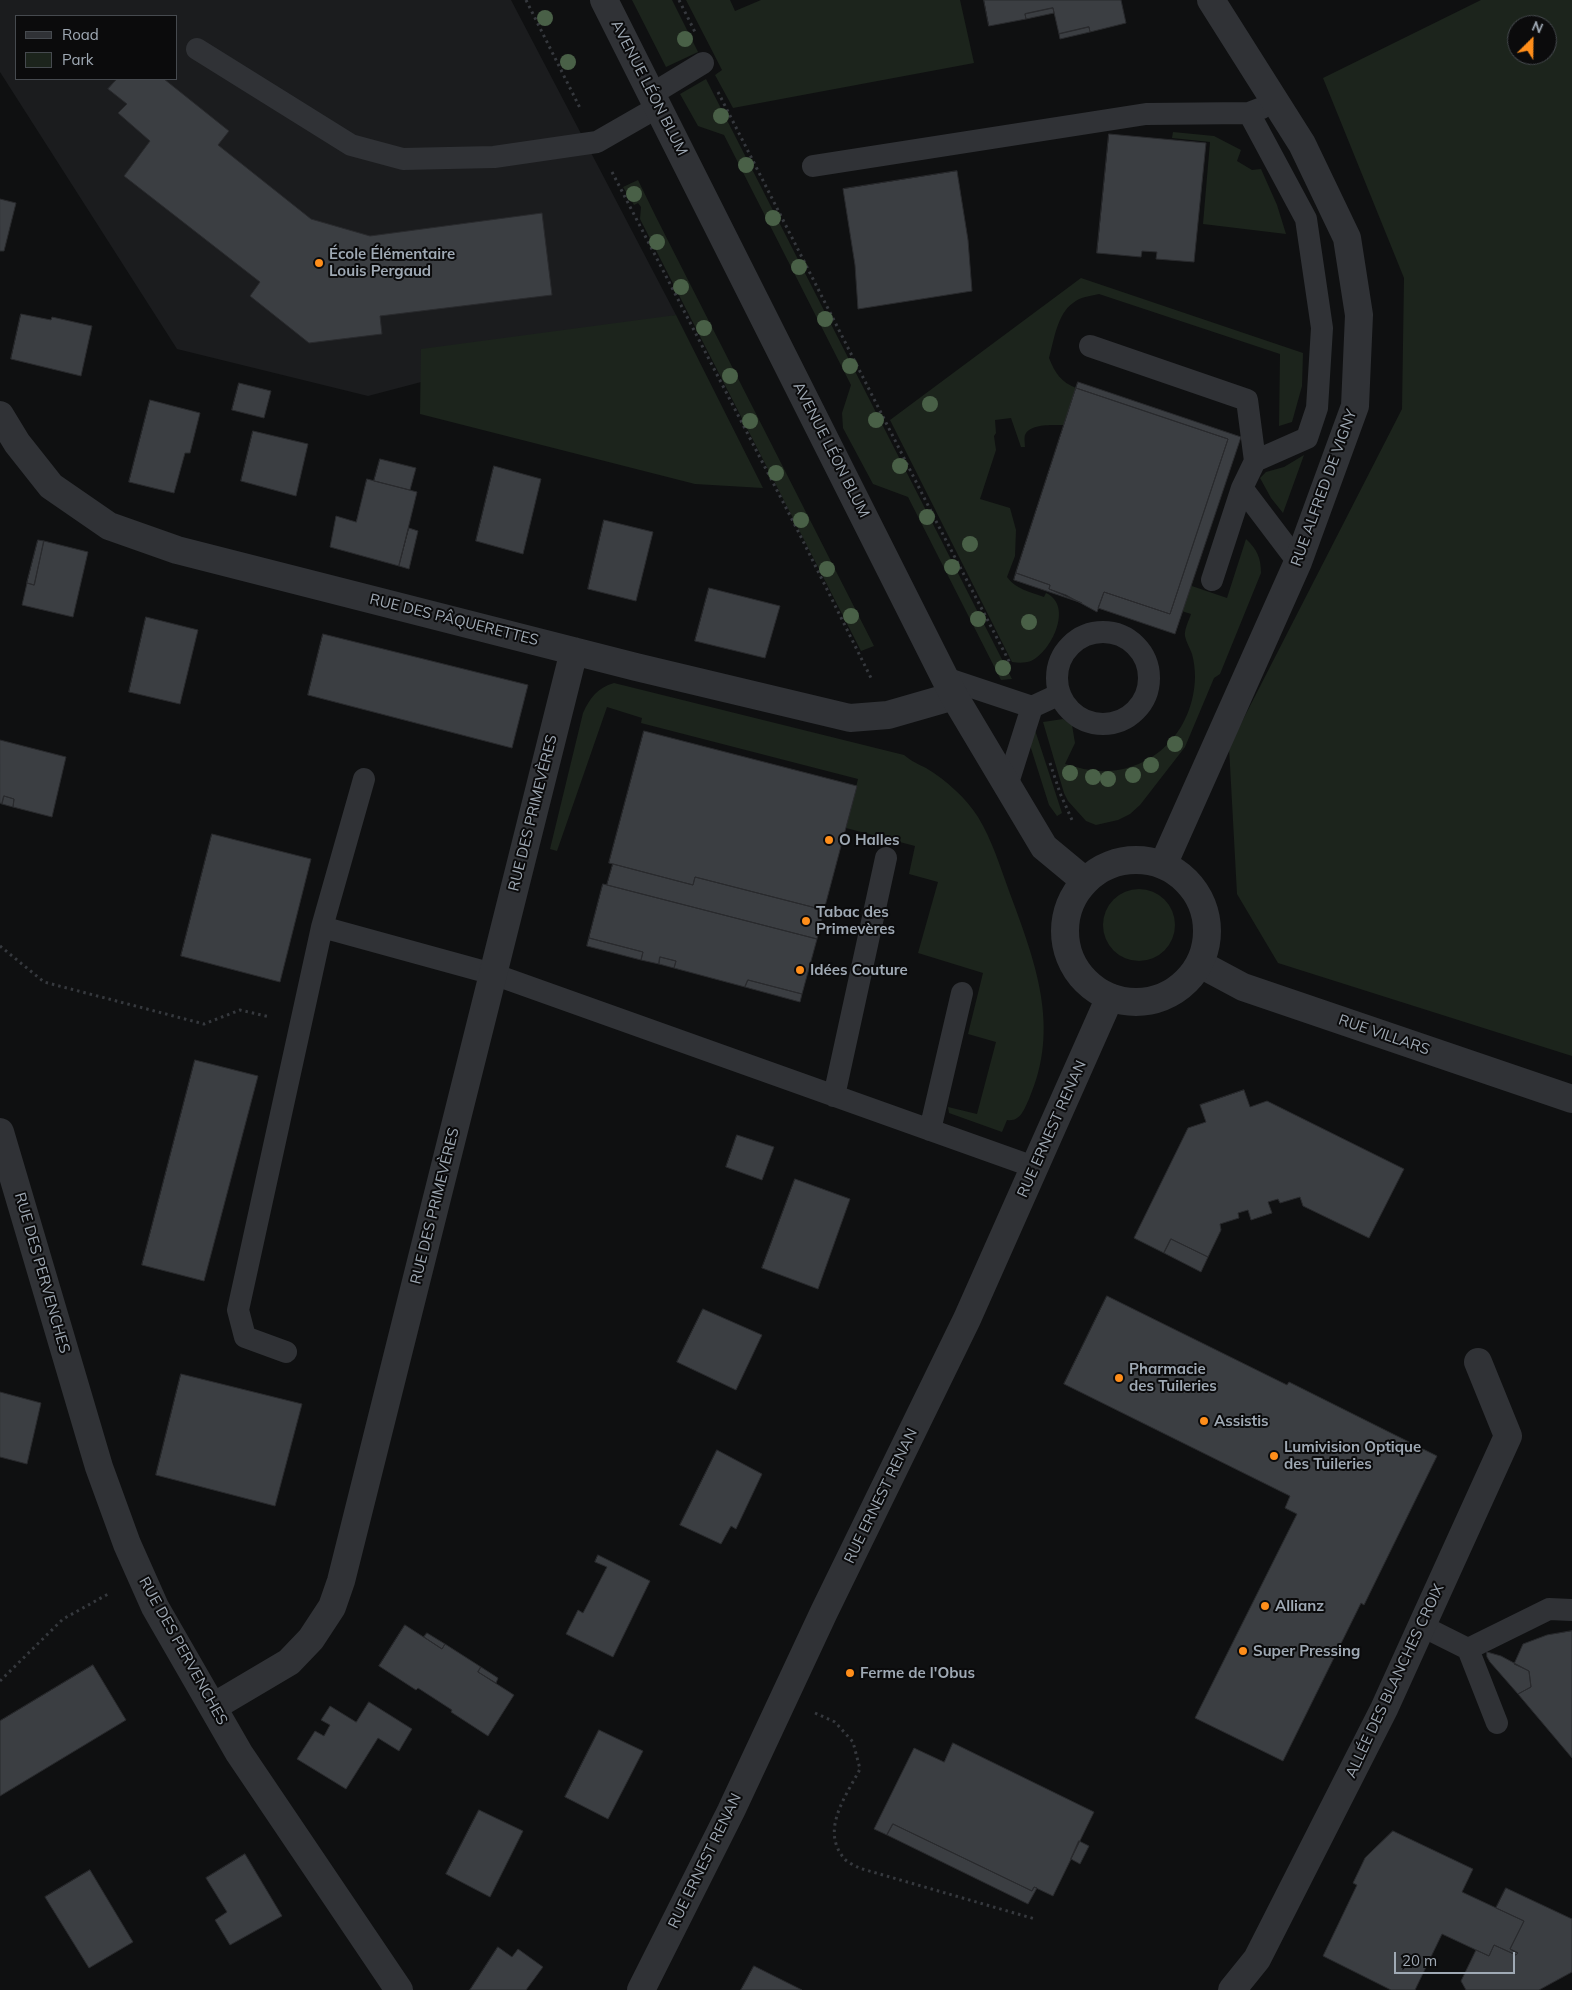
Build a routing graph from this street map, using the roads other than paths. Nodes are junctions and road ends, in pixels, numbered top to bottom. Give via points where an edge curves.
1 (604, 0) edge
2 (1211, 0) edge
3 (197, 49) dead end
4 (703, 63) road end
5 (656, 100) junction
6 (1277, 102) junction
7 (1249, 113) junction
8 (813, 166) dead end
9 (1090, 346) dead end
10 (0, 415) edge
11 (1255, 461) junction
12 (1242, 488) junction
13 (1298, 562) junction
14 (1212, 580) dead end
15 (574, 651) junction
16 (950, 687) junction
17 (1060, 694) junction
18 (1032, 707) junction
19 (364, 779) dead end
20 (1007, 786) junction
21 (886, 858) dead end
22 (1163, 865) junction
23 (1085, 881) junction
24 (322, 927) junction
25 (1200, 964) junction
26 (493, 974) junction
27 (962, 993) dead end
28 (1110, 997) junction
29 (834, 1096) junction
30 (1572, 1098) edge
31 (930, 1130) junction
32 (0, 1132) edge
33 (1034, 1167) junction
34 (286, 1352) dead end
35 (1478, 1362) dead end
36 (1572, 1610) edge
37 (1422, 1626) junction
38 (1468, 1649) junction
39 (213, 1707) junction
40 (1497, 1723) dead end
41 (399, 1990) edge
42 (641, 1990) edge
43 (1232, 1990) edge

1 - 5 street, AVENUE LÉON BLUM
2 - 6 street, RUE ALFRED DE VIGNY
3 - 5 lane via 351,145 403,159 494,157 597,142 650,111
4 - 5 lane via 657,92
5 - 16 street, AVENUE LÉON BLUM
6 - 7 lane
6 - 13 street, RUE ALFRED DE VIGNY via 1302,144 1347,238 1359,315 1354,406
7 - 8 lane via 1146,114
7 - 11 lane via 1306,219 1322,328 1317,408 1307,438
9 - 11 lane via 1247,400
10 - 15 street, RUE DES PÂQUERETTES via 17,443 52,486 109,526 177,550
11 - 12 lane
12 - 13 lane
12 - 14 lane
13 - 22 street, RUE ALFRED DE VIGNY
15 - 16 street, RUE DES PÂQUERETTES via 850,718 888,715
15 - 26 street, RUE DES PRIMEVÈRES
16 - 18 lane
16 - 20 street, AVENUE LÉON BLUM
17 - 17 lane via 1067,708 1078,718 1092,724 1107,725 1122,721 1144,702 1150,673 1136,645 1123,636 1108,632 1092,633 1078,639 1066,650 1059,663 1056,679
17 - 18 lane
18 - 20 lane
19 - 24 lane
20 - 23 street, AVENUE LÉON BLUM via 1044,847
21 - 29 lane
22 - 23 street via 1143,860 1122,861 1101,868
22 - 25 street via 1183,877 1198,895 1206,918 1207,941
23 - 28 street via 1071,900 1065,922 1066,946 1075,968 1090,986
24 - 26 lane
24 - 34 lane via 238,1310 246,1337
25 - 28 street via 1182,985 1151,1001 1131,1002
25 - 30 street, RUE VILLARS via 1244,987
26 - 29 lane
26 - 39 street, RUE DES PRIMEVÈRES via 332,1607 311,1639 288,1662
27 - 31 lane
28 - 33 street, RUE ERNEST RENAN
29 - 31 lane
31 - 33 lane
32 - 39 street, RUE DES PERVENCHES via 99,1467 127,1544 155,1607
33 - 42 street, RUE ERNEST RENAN via 967,1319 731,1811
35 - 37 street, ALLÉE DES BLANCHES CROIX via 1508,1436
36 - 38 lane via 1549,1609
37 - 38 lane
37 - 43 street, ALLÉE DES BLANCHES CROIX via 1384,1709 1260,1953
38 - 40 lane
39 - 41 street, RUE DES PERVENCHES via 244,1762

